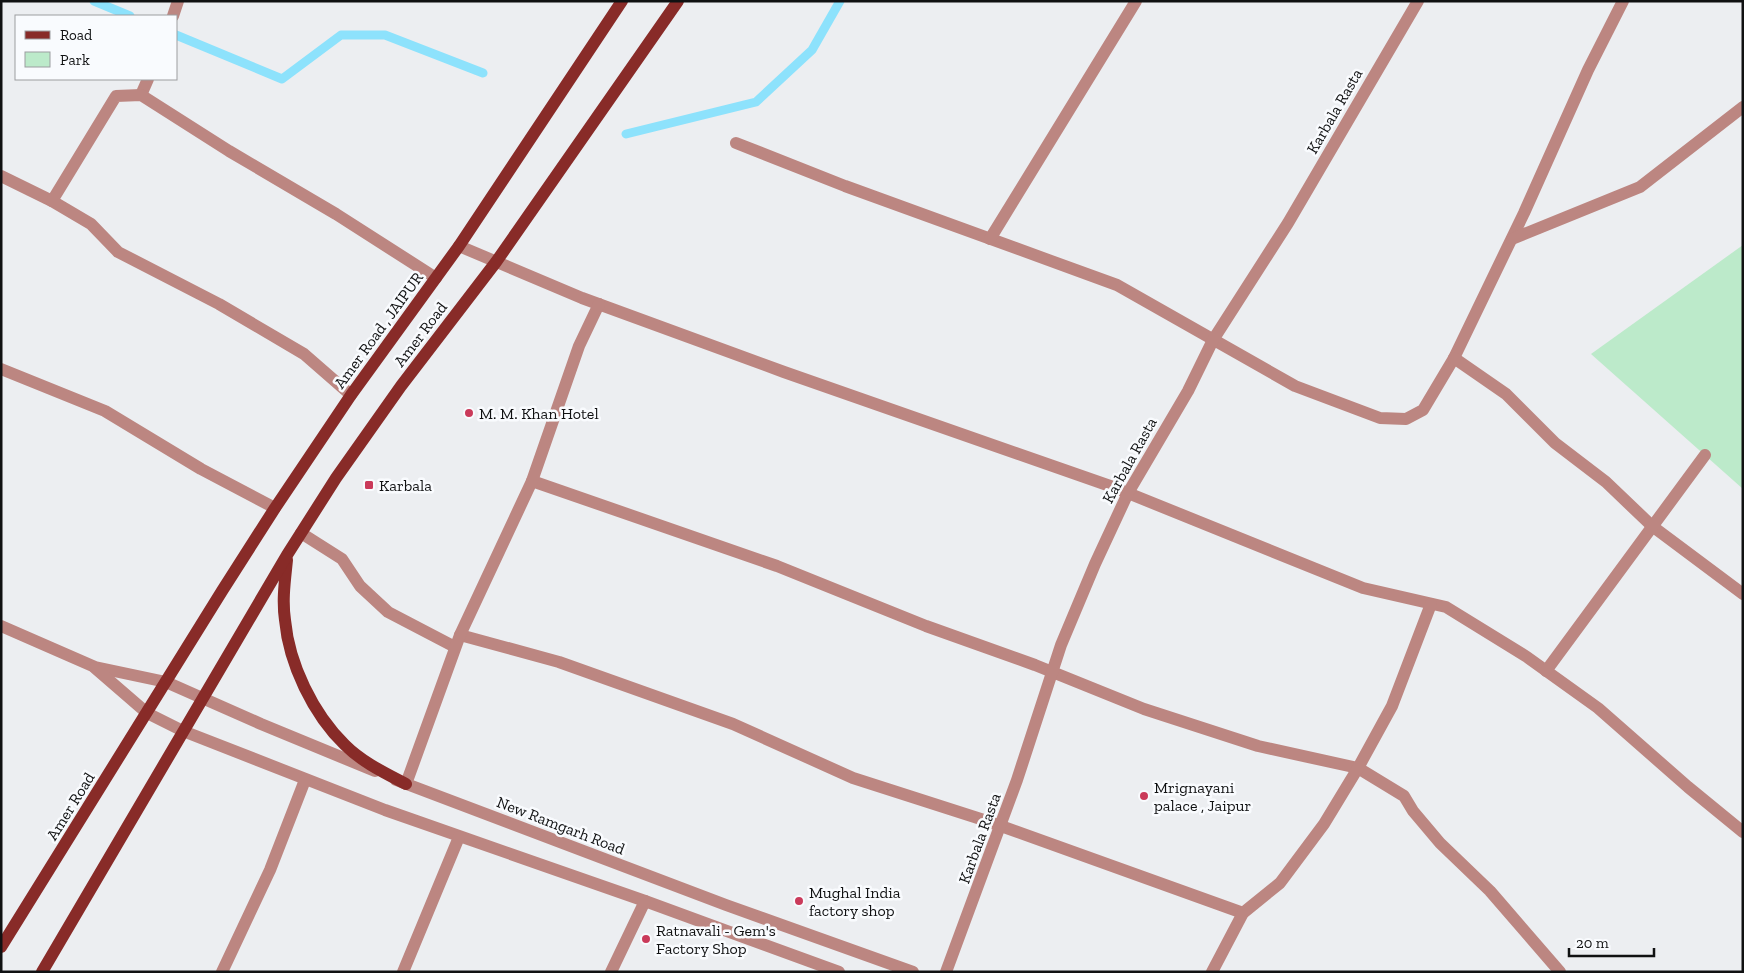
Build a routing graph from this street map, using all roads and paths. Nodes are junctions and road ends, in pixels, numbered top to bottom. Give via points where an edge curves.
1 (178, 1) edge
2 (622, 1) edge
3 (678, 1) edge
4 (1136, 1) edge
5 (1418, 1) edge
6 (1624, 1) edge
7 (173, 15) edge
8 (147, 80) edge
9 (140, 94) junction
10 (1743, 107) edge
11 (736, 143) dead end
12 (1, 176) edge
13 (52, 201) junction
14 (990, 239) junction
15 (1512, 239) junction
16 (459, 246) junction
17 (496, 262) junction
18 (436, 278) junction
19 (599, 304) junction
20 (1214, 340) junction
21 (1454, 358) junction
22 (1, 369) edge
23 (351, 394) junction
24 (1705, 455) dead end
25 (532, 481) junction
26 (1128, 493) junction
27 (275, 508) junction
28 (1652, 526) junction
29 (301, 532) junction
30 (287, 555) junction
31 (1743, 594) edge
32 (1431, 604) junction
33 (1, 626) edge
34 (458, 641) junction
35 (95, 667) junction
36 (1546, 671) junction
37 (1052, 672) junction
38 (166, 682) junction
39 (202, 698) junction
40 (147, 713) junction
41 (184, 731) junction
42 (1358, 768) junction
43 (305, 780) junction
44 (406, 784) junction
45 (1000, 826) junction
46 (1743, 832) edge
47 (459, 837) junction
48 (645, 901) junction
49 (1243, 913) junction
50 (1, 947) edge
51 (42, 972) edge
52 (222, 972) edge
53 (403, 972) edge
54 (611, 972) edge
55 (839, 972) edge
56 (913, 972) edge
57 (946, 972) edge
58 (1212, 972) edge
59 (1560, 972) edge

1 - 7 street
2 - 16 main road, Amer Road , JAIPUR
3 - 17 main road, Amer Road
4 - 14 street
5 - 20 street, Karbala Rasta via 1288,223
6 - 15 street via 1588,70
8 - 9 street
9 - 13 street via 116,96
9 - 18 street
10 - 15 street via 1640,186
11 - 14 street
12 - 13 street
13 - 23 street via 91,224 118,252 219,304 304,354
14 - 20 street via 1116,285
15 - 21 street
16 - 17 street
16 - 18 main road, Amer Road , JAIPUR
17 - 19 street
17 - 29 main road, Amer Road via 401,386
18 - 23 main road, Amer Road , JAIPUR
19 - 25 street via 578,346
19 - 26 street
20 - 21 street via 1295,386 1380,418 1406,420 1423,410
20 - 26 street, Karbala Rasta
21 - 28 street via 1506,394 1554,443 1606,482
22 - 27 street via 104,411 201,469
23 - 27 main road, Amer Road , JAIPUR
24 - 28 street
25 - 34 street
25 - 37 street via 777,566
26 - 32 street via 1363,588
26 - 37 street, Karbala Rasta via 1094,564
27 - 38 main road, Amer Road , JAIPUR
28 - 31 street
28 - 36 street
29 - 30 main road, Amer Road
29 - 34 street via 342,559 360,586 388,612
30 - 39 main road, Amer Road
30 - 44 main road via 283,594 288,646 317,711 346,746 371,765
32 - 36 street via 1446,607
32 - 42 street via 1392,706
33 - 35 street
34 - 44 street
34 - 45 street via 559,662 733,724 853,778
35 - 38 street, New Ramgarh Road
35 - 40 street
36 - 46 street via 1598,708
37 - 42 street via 1144,709 1258,746
37 - 45 street, Karbala Rasta
38 - 39 street, New Ramgarh Road
38 - 40 main road, Amer Road
39 - 41 main road
39 - 44 street, New Ramgarh Road
40 - 41 street
40 - 50 main road, Amer Road
41 - 43 street
41 - 51 main road
42 - 49 street via 1324,824 1280,883
42 - 59 street via 1404,796 1440,843 1490,891
43 - 47 street
43 - 52 street via 270,870
44 - 56 street, New Ramgarh Road
45 - 49 street
45 - 57 street, Karbala Rasta
47 - 48 street
47 - 53 street
48 - 54 street
48 - 55 street
49 - 58 street

